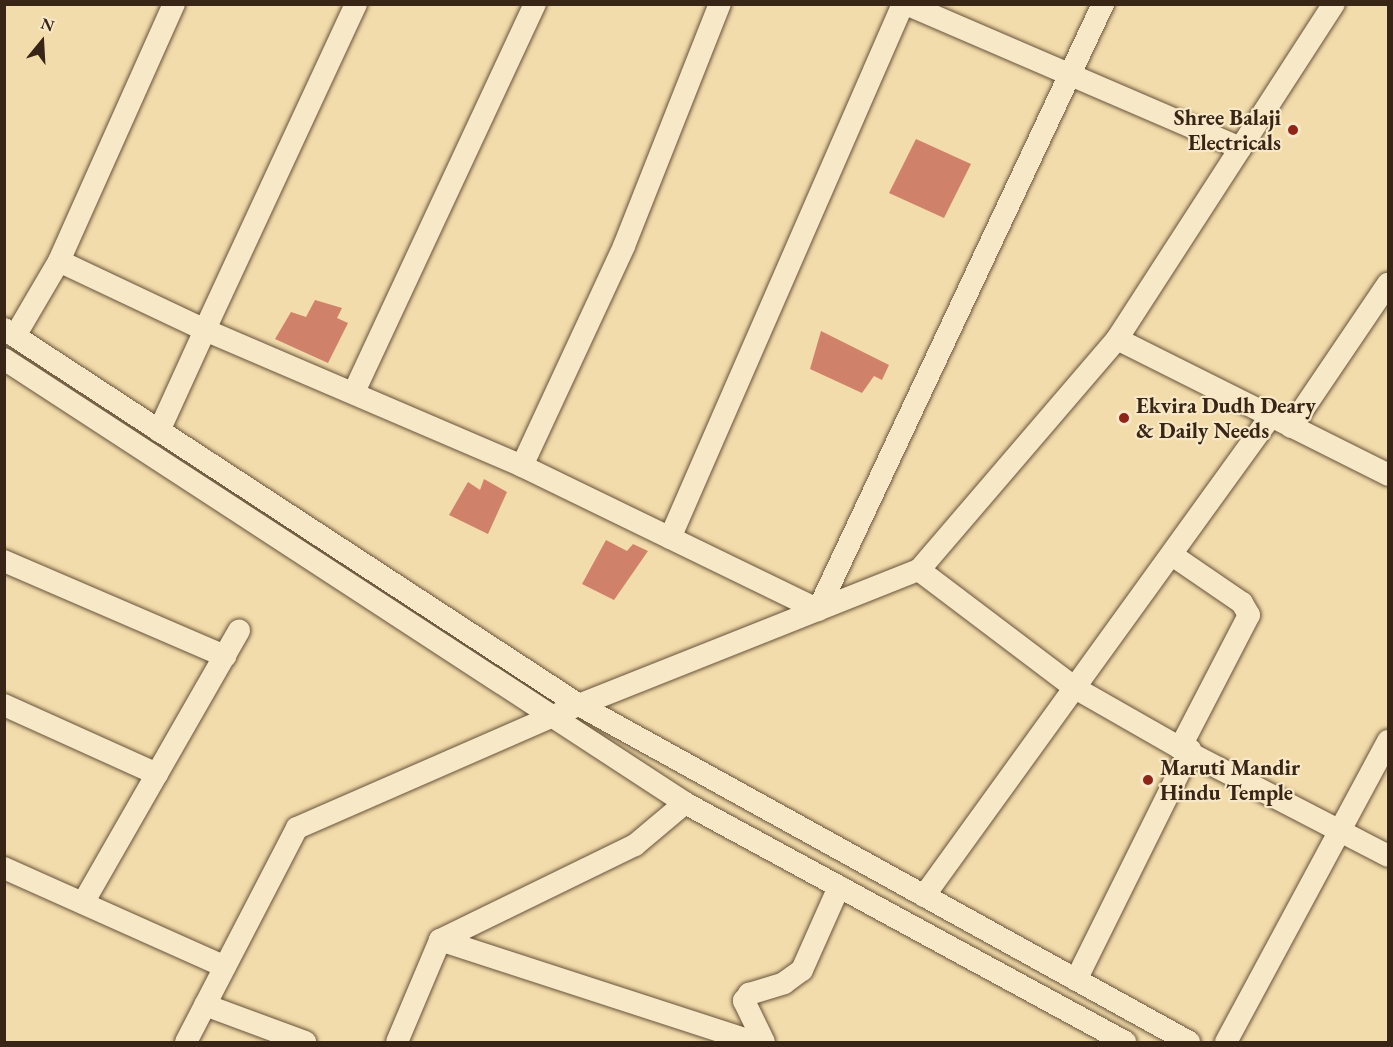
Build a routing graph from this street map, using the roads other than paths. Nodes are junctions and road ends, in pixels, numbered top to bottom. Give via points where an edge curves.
1 (174, 4) edge
2 (356, 4) edge
3 (535, 4) edge
4 (720, 4) edge
5 (904, 4) edge
6 (1103, 4) edge
7 (1334, 4) edge
8 (1068, 77) junction
9 (1240, 148) junction
10 (59, 261) junction
11 (1389, 284) edge
12 (1383, 308) edge
13 (205, 330) junction
14 (10, 332) edge
15 (1117, 339) junction
16 (4, 359) edge
17 (354, 392) junction
18 (1271, 416) junction
19 (1292, 427) junction
20 (159, 430) junction
21 (522, 466) junction
22 (1389, 475) edge
23 (670, 538) junction
24 (1172, 555) junction
25 (4, 561) edge
26 (919, 570) junction
27 (818, 610) junction
28 (239, 631) dead end
29 (225, 657) junction
30 (1076, 688) junction
31 (4, 705) edge
32 (579, 705) junction
33 (555, 716) junction
34 (1389, 741) edge
35 (1185, 749) junction
36 (158, 774) junction
37 (685, 803) junction
38 (1342, 833) junction
39 (1389, 856) edge
40 (4, 868) edge
41 (839, 887) junction
42 (924, 896) junction
43 (83, 903) junction
44 (440, 940) junction
45 (225, 967) junction
46 (1076, 980) junction
47 (205, 1005) junction
48 (1129, 1009) junction
49 (1118, 1041) edge
50 (186, 1042) edge
51 (305, 1042) edge
52 (397, 1042) edge
53 (753, 1042) edge
54 (764, 1042) edge
55 (1190, 1042) edge
56 (1226, 1042) edge

1 - 10 street
2 - 13 street
3 - 17 street
4 - 21 street via 624,246
5 - 8 street
5 - 23 street
6 - 8 street
7 - 9 street
8 - 9 street
8 - 27 street
9 - 15 street
10 - 13 street
10 - 14 street
11 - 12 street
12 - 19 street
13 - 17 street
13 - 20 street
14 - 20 street
15 - 18 street
15 - 26 street
16 - 33 street
17 - 21 street
18 - 19 street
18 - 24 street
19 - 22 street
20 - 32 street
21 - 23 street
23 - 27 street
24 - 30 street
24 - 35 street via 1242,603 1249,615
25 - 29 street
26 - 27 street
26 - 30 street
27 - 32 street
28 - 29 street
29 - 36 street
30 - 35 street
30 - 42 street
31 - 36 street
32 - 33 street
32 - 42 street
33 - 37 street
33 - 45 street via 297,828
34 - 38 street
35 - 38 street
35 - 46 street
36 - 43 street
37 - 41 street
37 - 44 street via 634,846
38 - 39 street
38 - 56 street
40 - 43 street
41 - 49 street
41 - 54 street via 802,970 784,983 749,994 744,1001
42 - 46 street
43 - 45 street
44 - 52 street
44 - 53 street
45 - 47 street
46 - 48 street
47 - 50 street
47 - 51 street
48 - 49 street
48 - 55 street

